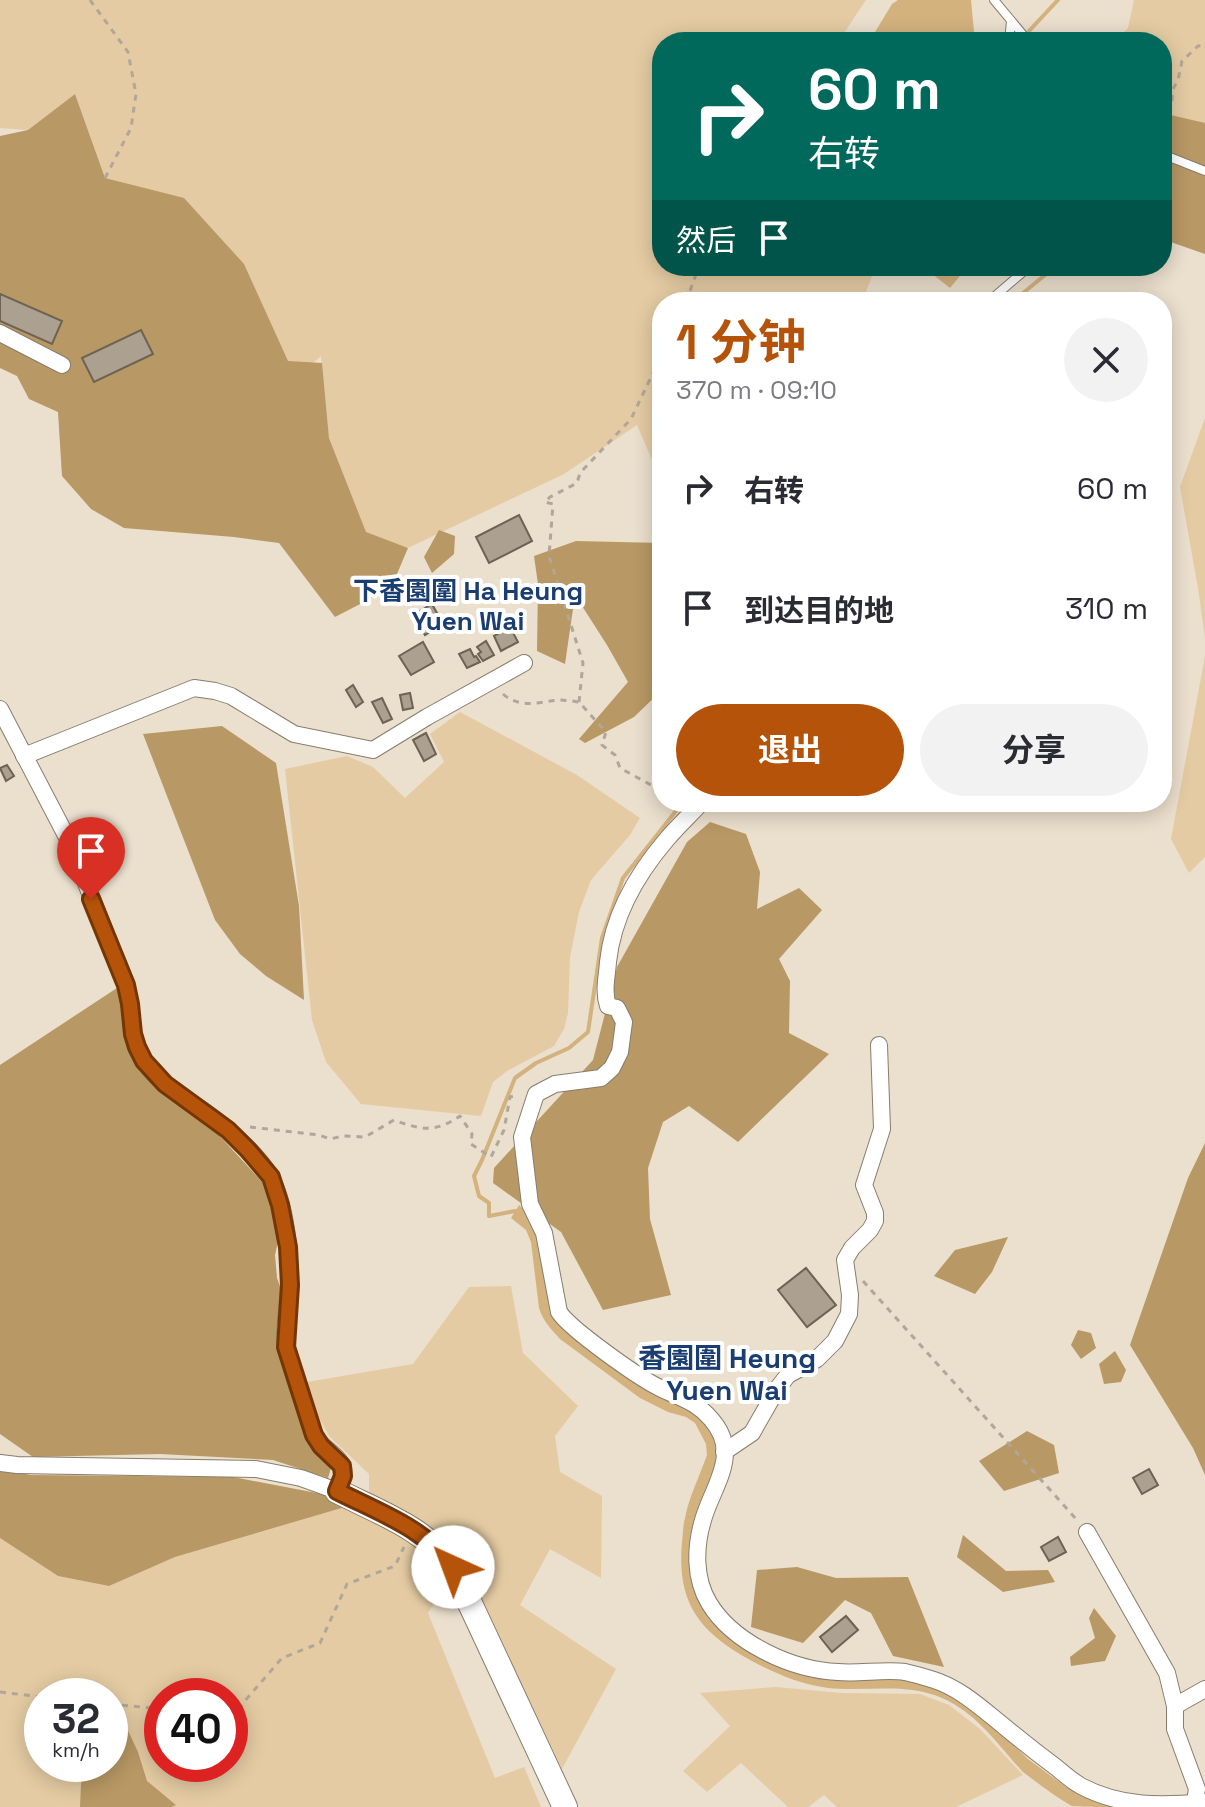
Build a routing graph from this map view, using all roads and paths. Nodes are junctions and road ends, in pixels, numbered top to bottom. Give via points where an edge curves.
1 (90, 0) edge
2 (994, 0) edge
3 (1011, 21) junction
4 (1010, 32) edge
5 (1020, 32) edge
6 (1205, 45) edge
7 (1172, 100) edge
8 (1172, 158) edge
9 (1205, 171) edge
10 (105, 178) dead end
11 (1018, 276) edge
12 (1000, 292) edge
13 (0, 333) edge
14 (62, 365) dead end
15 (652, 375) edge
16 (524, 663) dead end
17 (490, 682) junction
18 (579, 702) junction
19 (0, 709) edge
20 (24, 756) junction
21 (652, 786) edge
22 (692, 812) edge
23 (879, 1045) dead end
24 (510, 1097) dead end
25 (222, 1125) junction
26 (845, 1260) junction
27 (724, 1452) junction
28 (0, 1463) edge
29 (337, 1491) junction
30 (413, 1529) junction
31 (1087, 1532) joint
32 (1205, 1689) edge
33 (0, 1692) edge
34 (24, 1695) edge
35 (248, 1697) edge
36 (1175, 1706) junction
37 (1199, 1797) edge
38 (565, 1807) edge

1 - 10 path via 128,52 136,94 131,128
2 - 3 lane
3 - 4 lane
3 - 5 lane
6 - 7 path via 1182,61
8 - 9 lane
11 - 12 lane
13 - 14 street
15 - 18 path via 631,419 580,473 577,483 545,502 553,504 549,556 583,663
16 - 17 street
17 - 18 path via 510,700 536,705
17 - 20 street via 373,750 294,734 231,696 194,688
18 - 21 path via 606,732 602,745 615,755 620,768
19 - 20 street
20 - 25 street via 71,845 122,975 141,1055 165,1084
22 - 27 street via 644,868 616,923 605,995 624,1022 612,1068 601,1078 555,1084 536,1094 522,1137 530,1204 544,1233 564,1320 658,1387 696,1404 719,1431
23 - 26 street via 882,1129 864,1185 875,1221
24 - 25 path via 504,1130 491,1157 471,1144 472,1134 460,1116 425,1130 394,1120 365,1137 330,1139
25 - 29 street via 267,1171 277,1195 288,1247 286,1347 314,1435 342,1466
26 - 27 street via 849,1314 835,1341 817,1359 788,1375 752,1433
26 - 31 path
27 - 37 street via 724,1468 703,1519 698,1574 710,1605 750,1643 821,1671 903,1672 935,1680 967,1696 1079,1785 1112,1799 1147,1805
28 - 29 street via 256,1469
29 - 30 street
30 - 35 path via 395,1566 347,1584 320,1643 282,1658
30 - 38 street via 440,1551 460,1580
31 - 36 street via 1167,1673
32 - 36 street
33 - 34 path
36 - 37 street via 1175,1729

